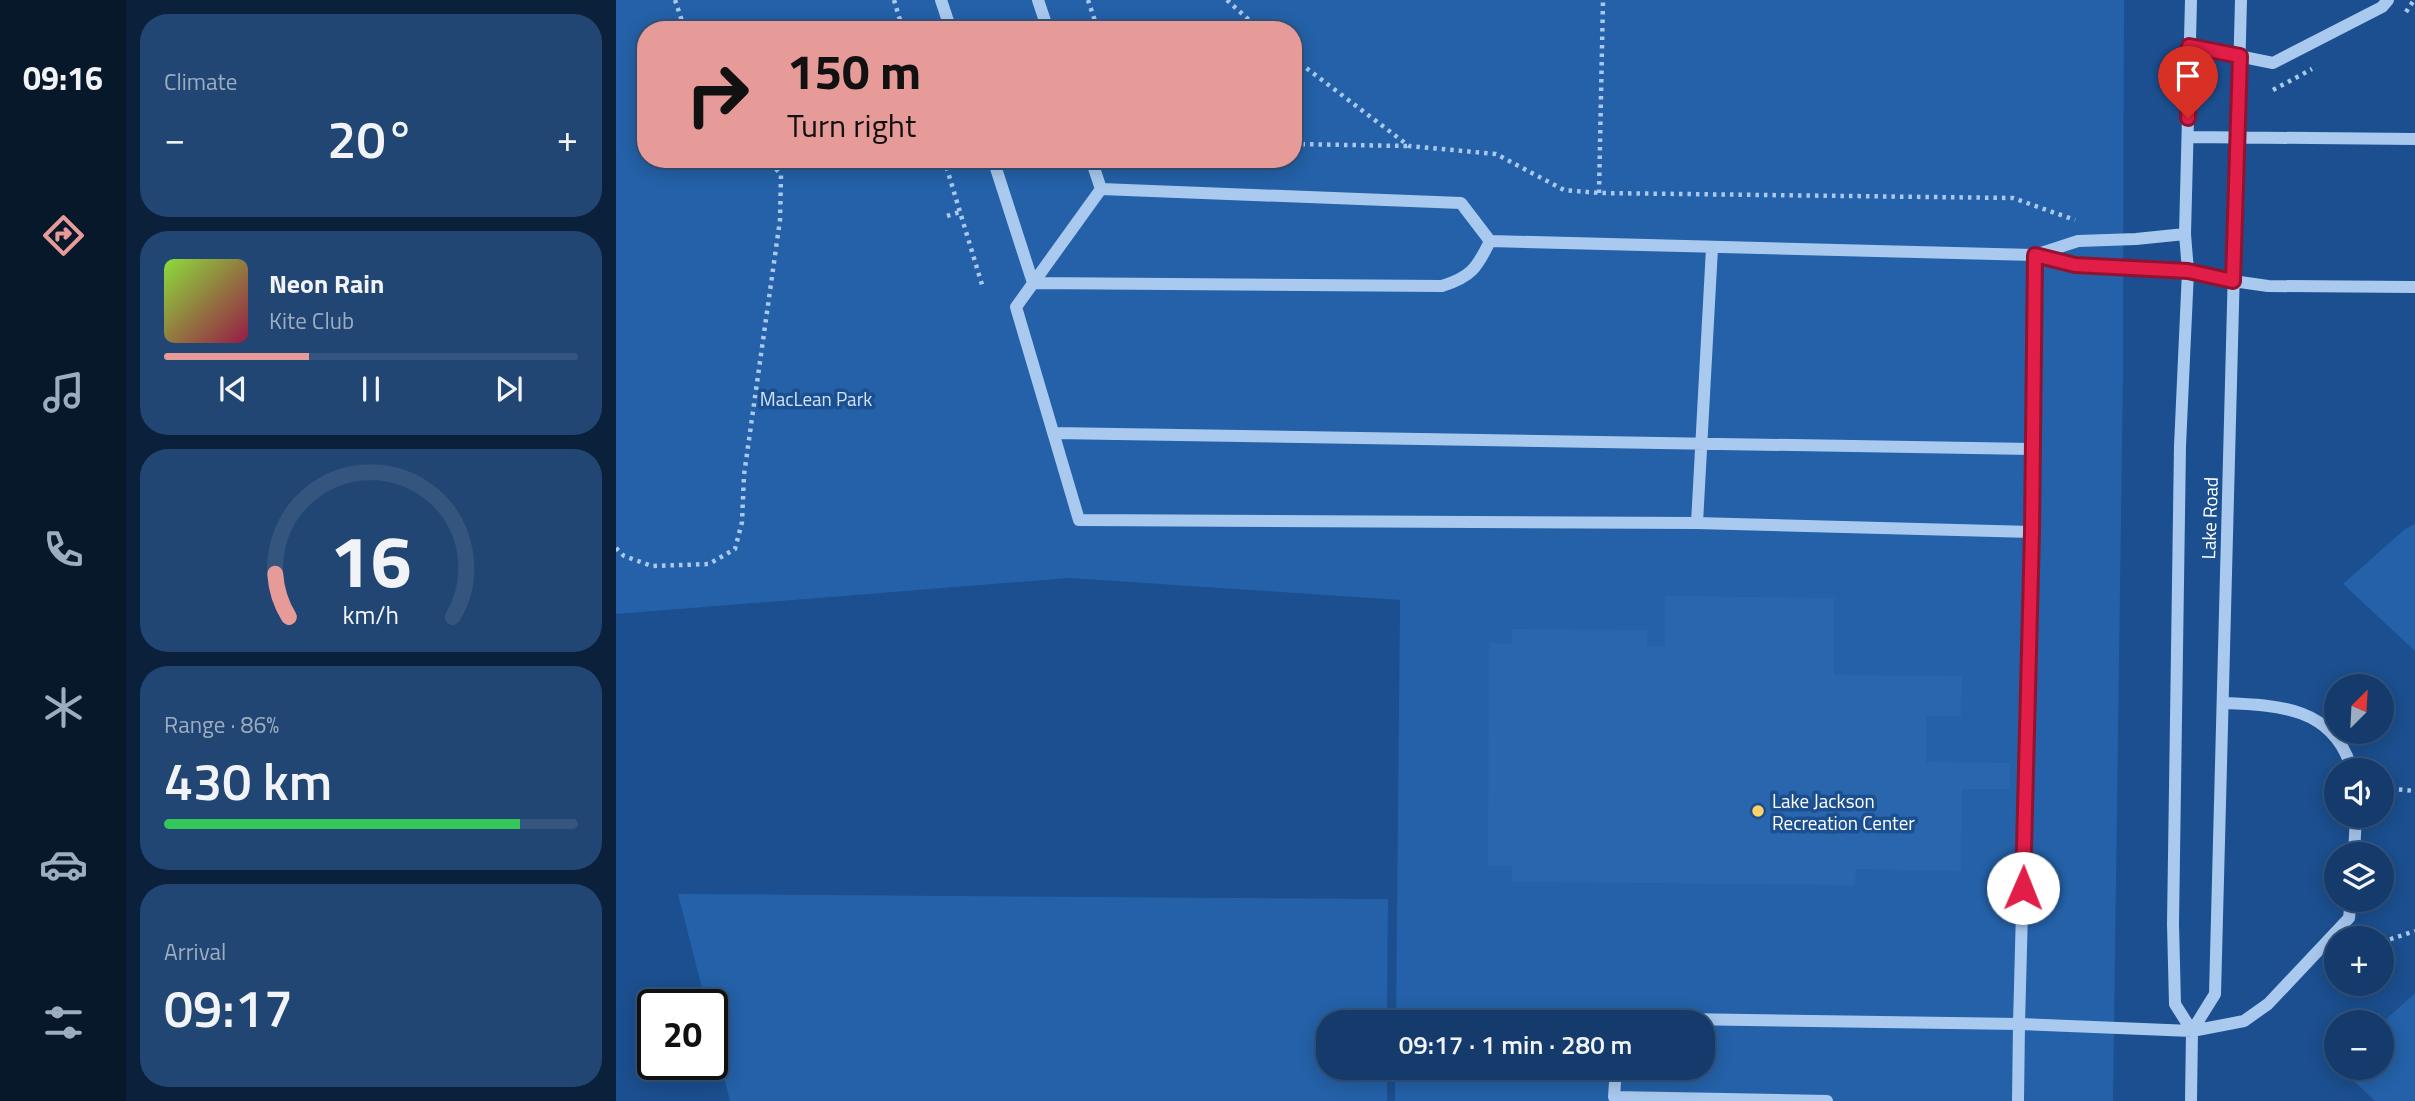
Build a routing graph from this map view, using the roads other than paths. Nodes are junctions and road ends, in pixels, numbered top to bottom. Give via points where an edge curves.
1 (941, 0) edge
2 (1038, 0) edge
3 (2191, 0) edge
4 (2241, 0) edge
5 (2388, 0) edge
6 (948, 21) edge
7 (1045, 21) edge
8 (2189, 46) junction
9 (2240, 56) junction
10 (2188, 137) junction
11 (2237, 137) junction
12 (2415, 139) edge
13 (996, 168) edge
14 (1094, 168) edge
15 (1101, 189) junction
16 (2185, 234) junction
17 (1490, 242) junction
18 (1712, 248) junction
19 (2035, 255) junction
20 (2188, 271) junction
21 (2233, 281) junction
22 (1033, 283) junction
23 (2415, 287) edge
24 (1054, 433) junction
25 (1702, 442) junction
26 (2032, 449) junction
27 (1698, 523) junction
28 (2032, 532) junction
29 (2223, 703) junction
30 (2349, 758) edge
31 (2349, 912) edge
32 (1715, 1019) edge
33 (2019, 1024) junction
34 (2192, 1031) junction
35 (1616, 1080) edge
36 (1827, 1101) edge
37 (2018, 1101) edge
38 (2191, 1101) edge

1 - 6 street
2 - 7 street
3 - 8 street, Lake Road
4 - 9 street, Lake Road
5 - 9 street via 2273,63
8 - 9 street
8 - 10 street, Lake Road
9 - 11 street, Lake Road
10 - 11 street
10 - 16 street, Lake Road
11 - 12 street
11 - 21 street, Lake Road
13 - 22 street
14 - 15 street
15 - 17 street via 1461,203
15 - 22 street
16 - 19 street via 2078,241
16 - 20 street, Lake Road
17 - 18 street
17 - 22 street via 1463,280 1442,286
18 - 19 street
18 - 25 street
19 - 20 street via 2075,265
19 - 26 street
20 - 21 street
20 - 34 street, Lake Road via 2180,446 2172,924 2175,1004
21 - 23 street via 2268,286
21 - 29 street, Lake Road
22 - 24 street via 1016,307
24 - 25 street
24 - 27 street via 1079,520
25 - 26 street
25 - 27 street
26 - 28 street
27 - 28 street
28 - 33 street
29 - 30 street via 2297,710 2320,721
29 - 34 street, Lake Road via 2215,994
31 - 34 street via 2267,1004 2244,1021
32 - 33 street
33 - 34 street
33 - 37 street
34 - 38 street
35 - 36 street via 1615,1097

